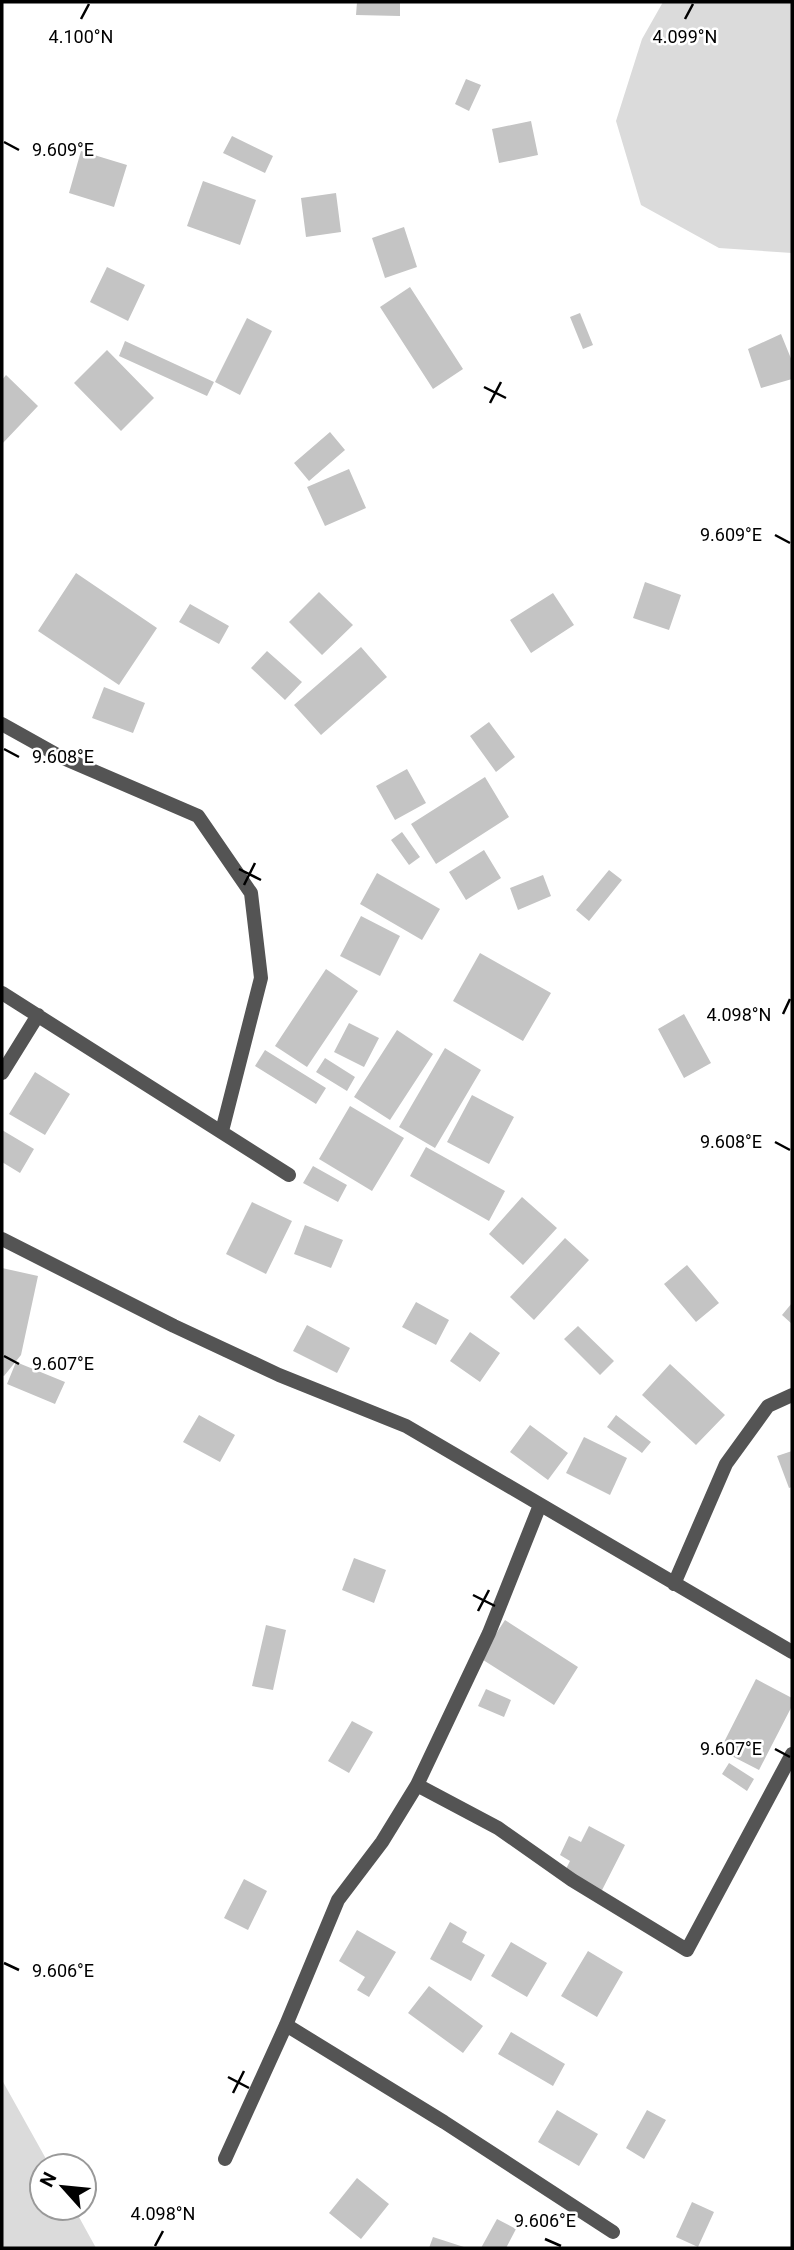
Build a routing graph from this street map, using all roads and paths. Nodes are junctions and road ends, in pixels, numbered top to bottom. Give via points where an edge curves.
1 (2, 724) edge
2 (2, 993) edge
3 (38, 1015) junction
4 (2, 1073) edge
5 (222, 1131) junction
6 (289, 1175) dead end
7 (2, 1239) edge
8 (792, 1395) edge
9 (540, 1505) junction
10 (674, 1584) junction
11 (792, 1653) edge
12 (792, 1755) edge
13 (417, 1785) junction
14 (286, 2025) junction
15 (225, 2159) dead end
16 (613, 2232) dead end

1 - 5 street via 61,757 198,816 251,893 261,978
2 - 3 street
3 - 4 street
3 - 5 street
5 - 6 street
7 - 9 street via 279,1375 407,1426
8 - 10 street via 768,1406 726,1464
9 - 10 street
9 - 13 street via 489,1633
10 - 11 street
12 - 13 street via 687,1950 572,1880 498,1828
13 - 14 street via 338,1900
14 - 15 street
14 - 16 street

